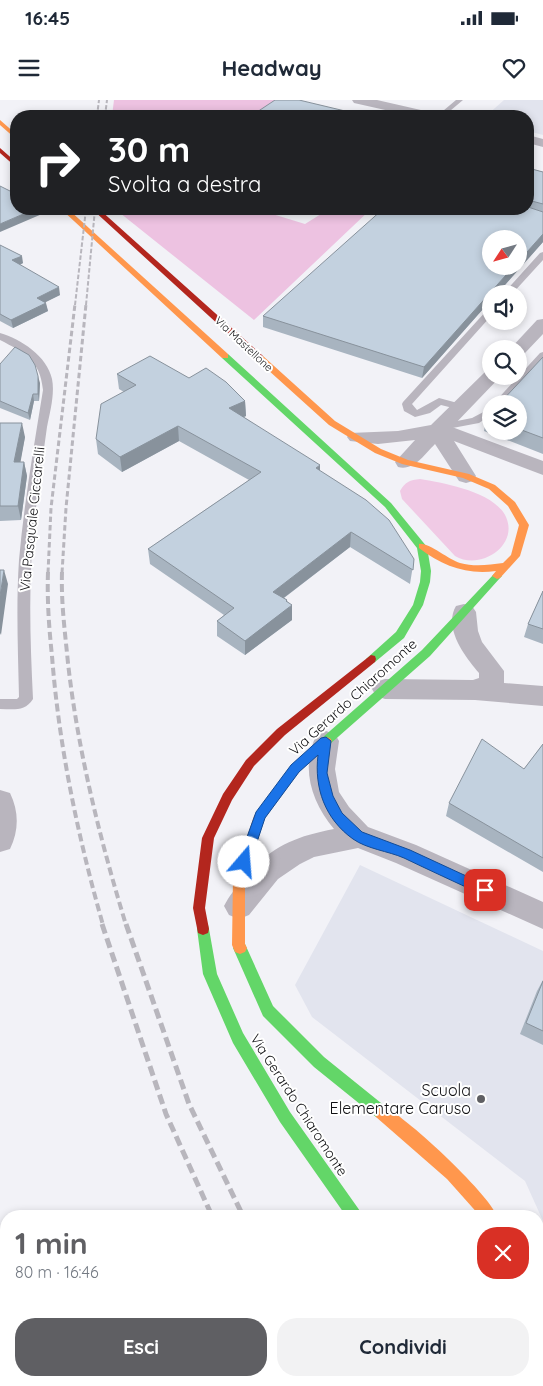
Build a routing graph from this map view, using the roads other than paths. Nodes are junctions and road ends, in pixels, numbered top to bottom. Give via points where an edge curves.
1 (359, 100) edge
2 (460, 100) edge
3 (403, 110) edge
4 (448, 110) edge
5 (0, 122) edge
6 (10, 131) edge
7 (0, 150) edge
8 (10, 159) edge
9 (71, 215) edge
10 (102, 215) edge
11 (543, 254) edge
12 (515, 285) edge
13 (482, 321) edge
14 (543, 324) edge
15 (0, 336) edge
16 (527, 341) edge
17 (543, 355) edge
18 (483, 385) edge
19 (506, 395) edge
20 (461, 407) junction
21 (482, 416) edge
22 (441, 428) junction
23 (357, 438) junction
24 (401, 468) junction
25 (543, 468) edge
26 (466, 476) junction
27 (386, 490) dead end
28 (388, 505) junction
29 (422, 546) junction
30 (506, 566) junction
31 (464, 612) junction
32 (385, 689) junction
33 (475, 690) junction
34 (543, 696) edge
35 (0, 704) edge
36 (326, 741) junction
37 (0, 801) edge
38 (358, 836) junction
39 (0, 840) edge
40 (239, 906) junction
41 (543, 916) edge
42 (351, 1210) edge
43 (485, 1210) edge

1 - 3 street
2 - 4 lane
5 - 6 street
7 - 8 street
9 - 28 street, Via Mastellone
10 - 23 street, Via Mastellone via 332,423
11 - 12 lane
13 - 20 lane via 407,404 408,409 416,414 439,401
14 - 16 street
15 - 35 lane, Via Pasquale Ciccarelli via 41,362 48,382 31,494 25,562 26,699 20,704
17 - 19 lane
18 - 20 street
20 - 22 street
21 - 22 lane
22 - 23 street via 380,440
22 - 24 street
22 - 25 street
22 - 26 street via 444,442
23 - 24 street, Via Mastellone
24 - 26 street, Via Gerardo Chiaromonte
26 - 30 street, Via Gerardo Chiaromonte via 492,487 512,504 524,525 515,556
27 - 28 street
28 - 29 street
29 - 30 street via 448,564 468,569 490,570
29 - 42 street, Via Gerardo Chiaromonte via 426,567 424,595 400,635 280,732 250,763 227,797 208,838 199,908 210,974 238,1038 285,1117
30 - 31 street, Via Gerardo Chiaromonte
31 - 32 street, Via Gerardo Chiaromonte via 426,653
31 - 33 street via 464,628 470,646 492,671 491,683
32 - 33 street
32 - 36 street, Via Gerardo Chiaromonte
33 - 34 street
36 - 38 street via 322,773 327,797 337,816
36 - 40 street, Via Gerardo Chiaromonte via 295,769 260,816 240,878
37 - 39 street via 4,819
38 - 40 street via 310,846 290,855 268,870
38 - 41 street via 406,854
40 - 43 street, Via Gerardo Chiaromonte via 238,945 268,1011 319,1062 429,1151

